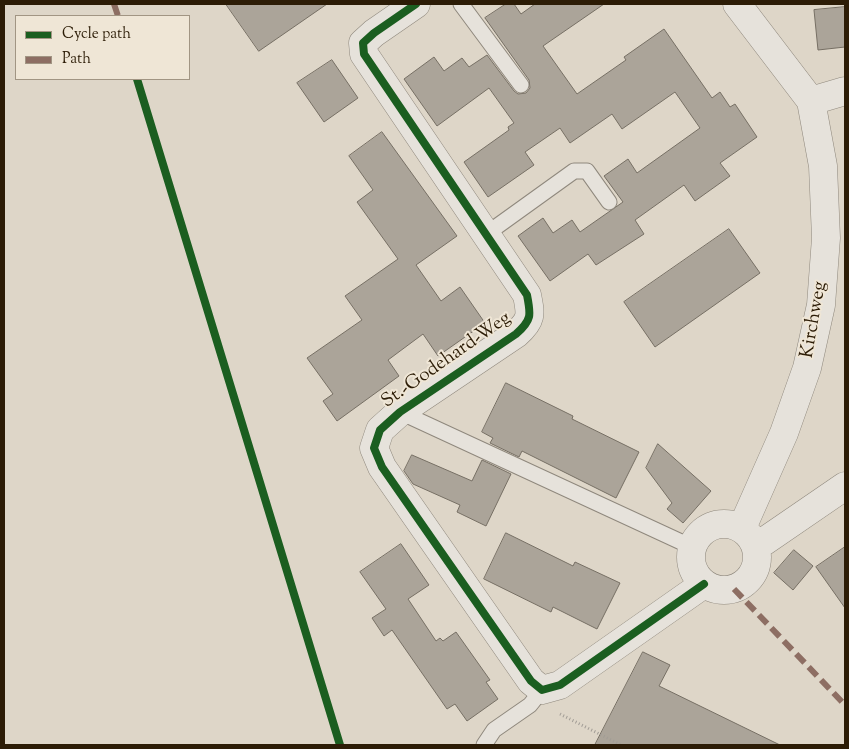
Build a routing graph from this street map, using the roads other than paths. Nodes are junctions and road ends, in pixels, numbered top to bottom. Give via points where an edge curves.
1 (416, 4) edge
2 (461, 4) edge
3 (737, 4) edge
4 (521, 85) dead end
5 (845, 91) edge
6 (811, 101) junction
7 (609, 202) dead end
8 (486, 235) junction
9 (400, 412) junction
10 (845, 486) edge
11 (749, 538) junction
12 (692, 548) junction
13 (704, 584) junction
14 (542, 690) junction
15 (484, 745) edge

1 - 8 street, St.-Godehard-Weg via 363,43 364,54
2 - 4 lane
3 - 6 street, Kirchweg
5 - 6 street
6 - 11 street, Kirchweg via 823,166 826,238 821,305 807,368
7 - 8 lane via 587,170 574,171
8 - 9 street, St.-Godehard-Weg via 527,295 528,323
9 - 12 lane, St.-Godehard-Weg
9 - 14 street, St.-Godehard-Weg via 380,430 374,448 382,467 531,680
10 - 11 street
11 - 12 street via 731,524 718,524 707,528
11 - 13 street via 758,560 746,582 724,590
12 - 13 street via 695,574
13 - 14 street via 560,685
14 - 15 lane via 530,705 494,730

